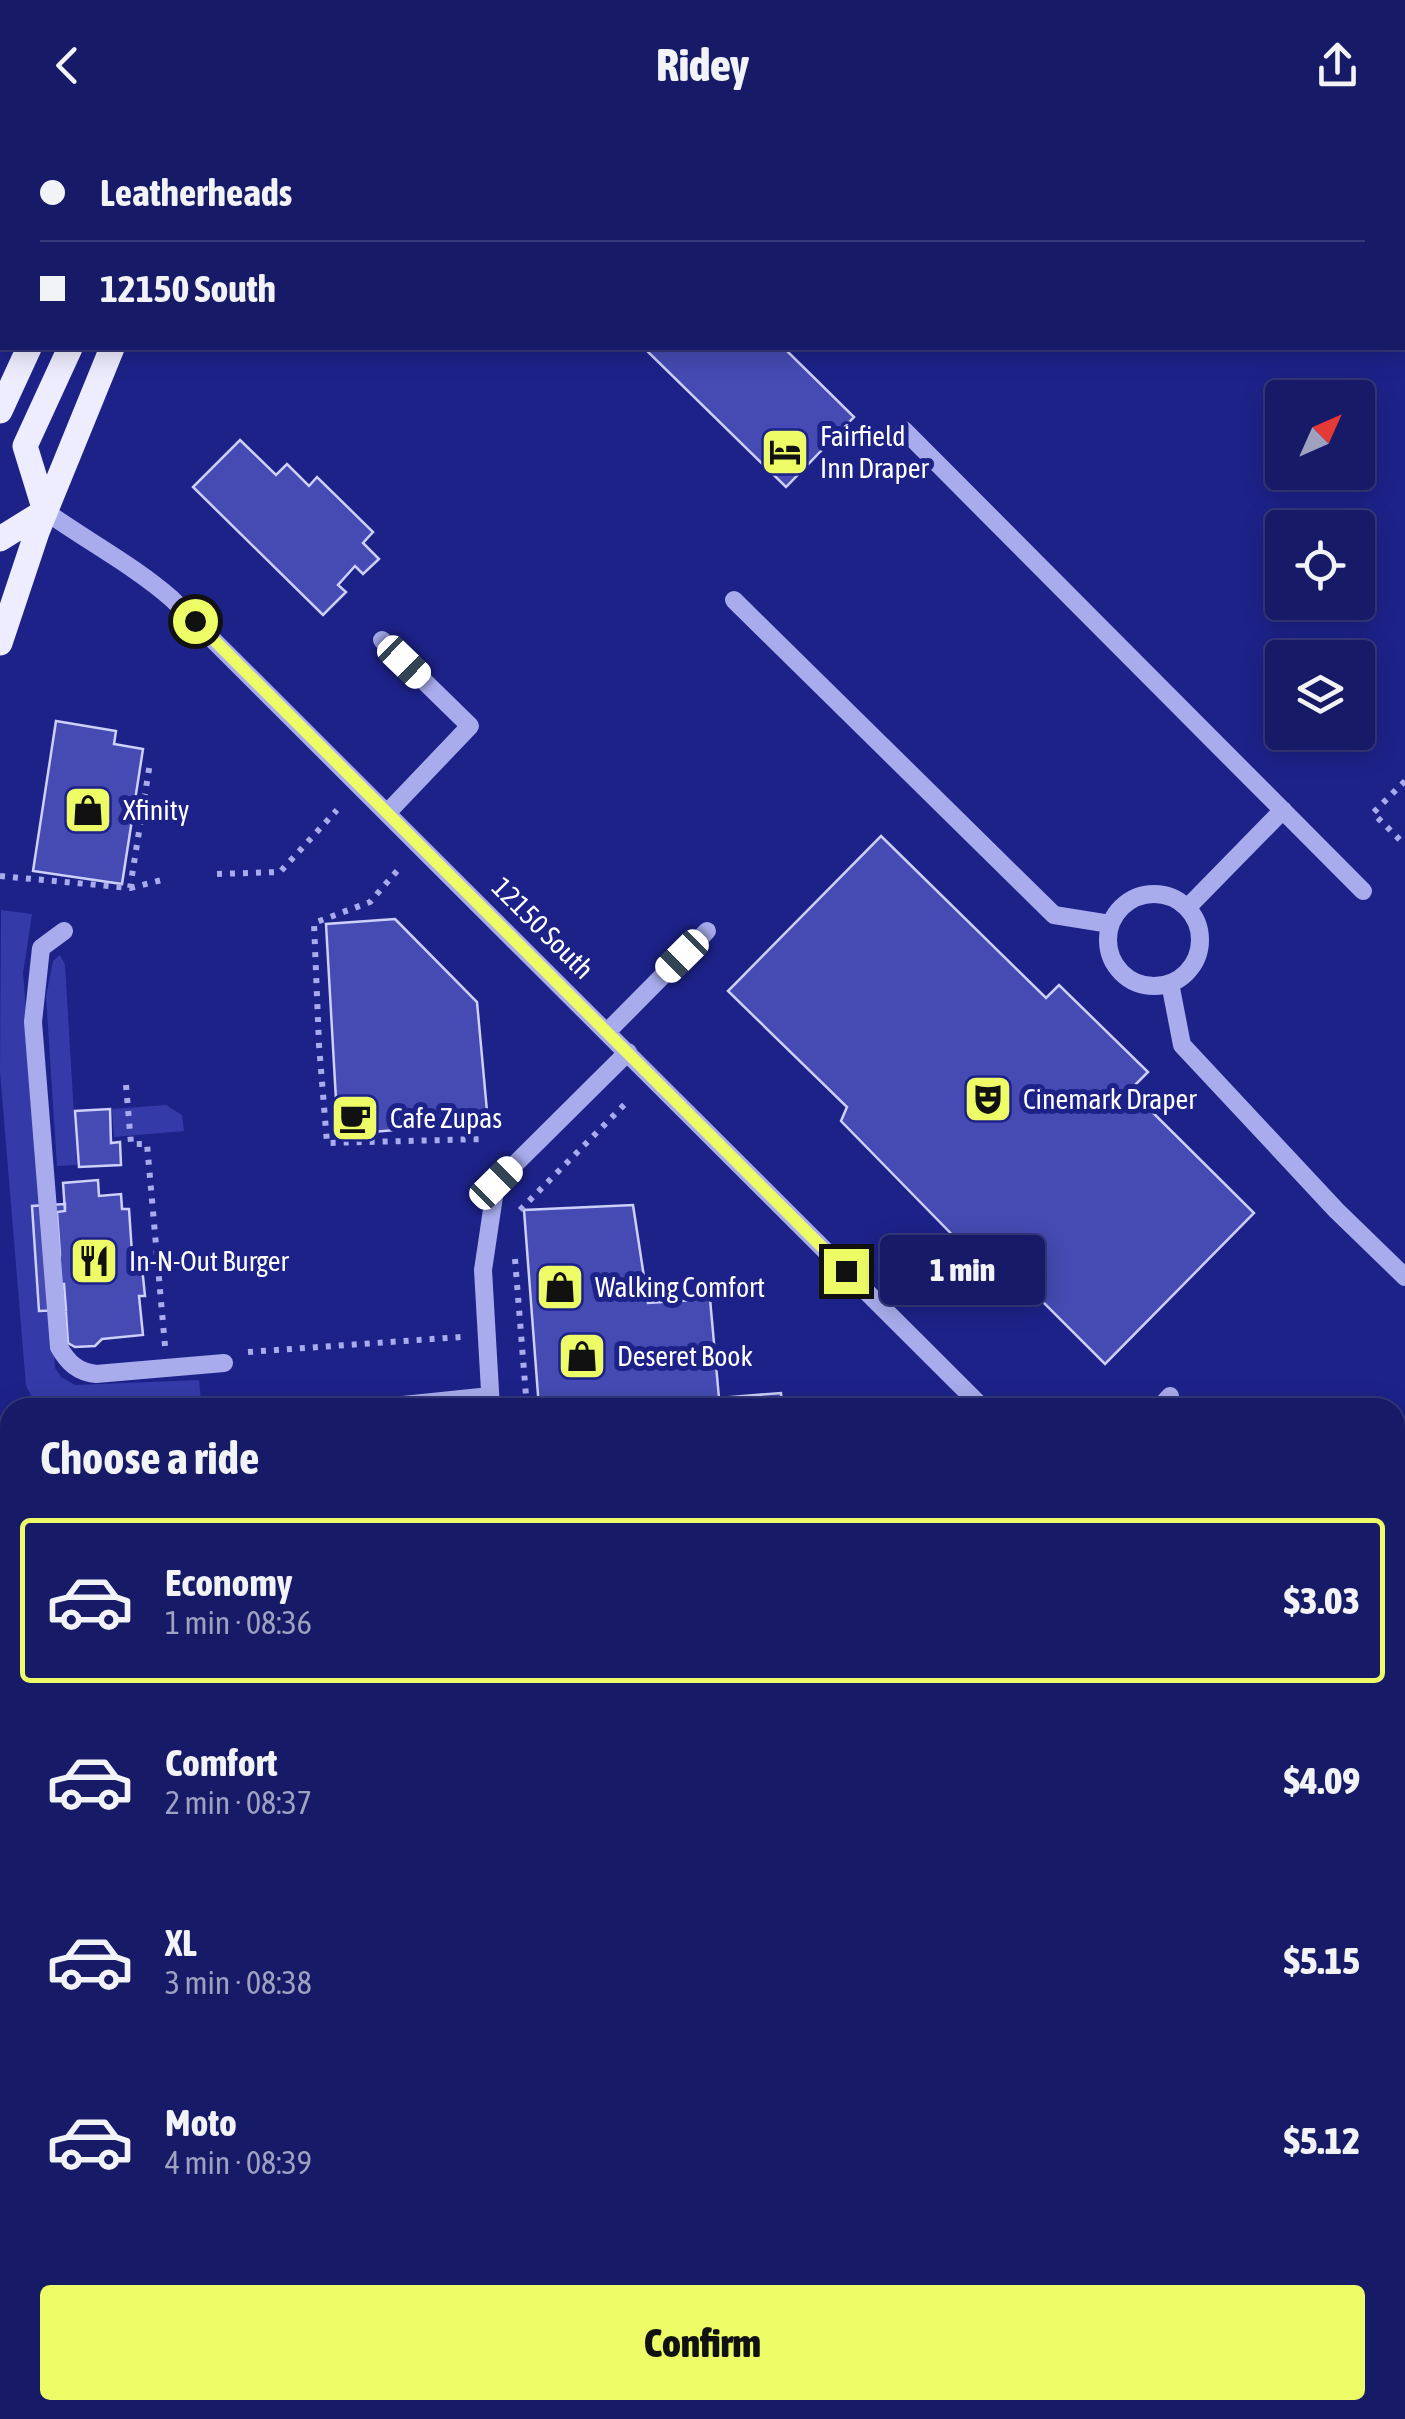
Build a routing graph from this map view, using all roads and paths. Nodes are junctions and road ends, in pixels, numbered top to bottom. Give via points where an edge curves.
1 (28, 350) edge
2 (69, 350) edge
3 (111, 350) edge
4 (0, 411) edge
5 (904, 430) dead end
6 (45, 511) junction
7 (0, 539) edge
8 (734, 600) dead end
9 (382, 640) dead end
10 (0, 643) edge
11 (150, 763) dead end
12 (1405, 781) edge
13 (337, 810) dead end
14 (1283, 810) junction
15 (388, 812) junction
16 (1405, 845) edge
17 (398, 871) dead end
18 (217, 874) dead end
19 (0, 876) edge
20 (162, 880) dead end
21 (130, 888) junction
22 (1363, 891) dead end
23 (1187, 908) junction
24 (1110, 924) junction
25 (64, 931) dead end
26 (707, 931) dead end
27 (1170, 983) junction
28 (608, 1032) junction
29 (628, 1052) junction
30 (126, 1086) dead end
31 (628, 1101) dead end
32 (486, 1139) dead end
33 (511, 1218) dead end
34 (514, 1256) dead end
35 (1405, 1277) edge
36 (464, 1336) dead end
37 (165, 1350) dead end
38 (248, 1352) dead end
39 (224, 1363) dead end
40 (491, 1398) edge
41 (526, 1398) edge
42 (973, 1398) edge

1 - 4 main road
2 - 6 main road via 25,446
3 - 6 main road
5 - 14 street
6 - 7 main road
6 - 10 main road
6 - 15 street, 12150 South via 172,599
8 - 24 street via 1054,915
9 - 15 street via 470,726
11 - 21 path
12 - 16 path via 1373,813
13 - 18 path via 280,872
14 - 22 street
14 - 23 street
15 - 28 street, 12150 South
17 - 32 path via 370,902 314,923 327,1143
19 - 21 path
20 - 21 path
23 - 24 street via 1144,894 1118,910
23 - 27 street via 1196,921 1199,951
24 - 27 street via 1116,968 1141,984
25 - 39 street via 41,948 33,1022 59,1347 78,1370 96,1374
26 - 28 street
27 - 35 street via 1182,1046
28 - 29 street, 12150 South
29 - 40 street via 496,1183 483,1270
29 - 42 street, 12150 South
30 - 37 path via 131,1144 147,1144
31 - 33 path
34 - 41 path
36 - 38 path

